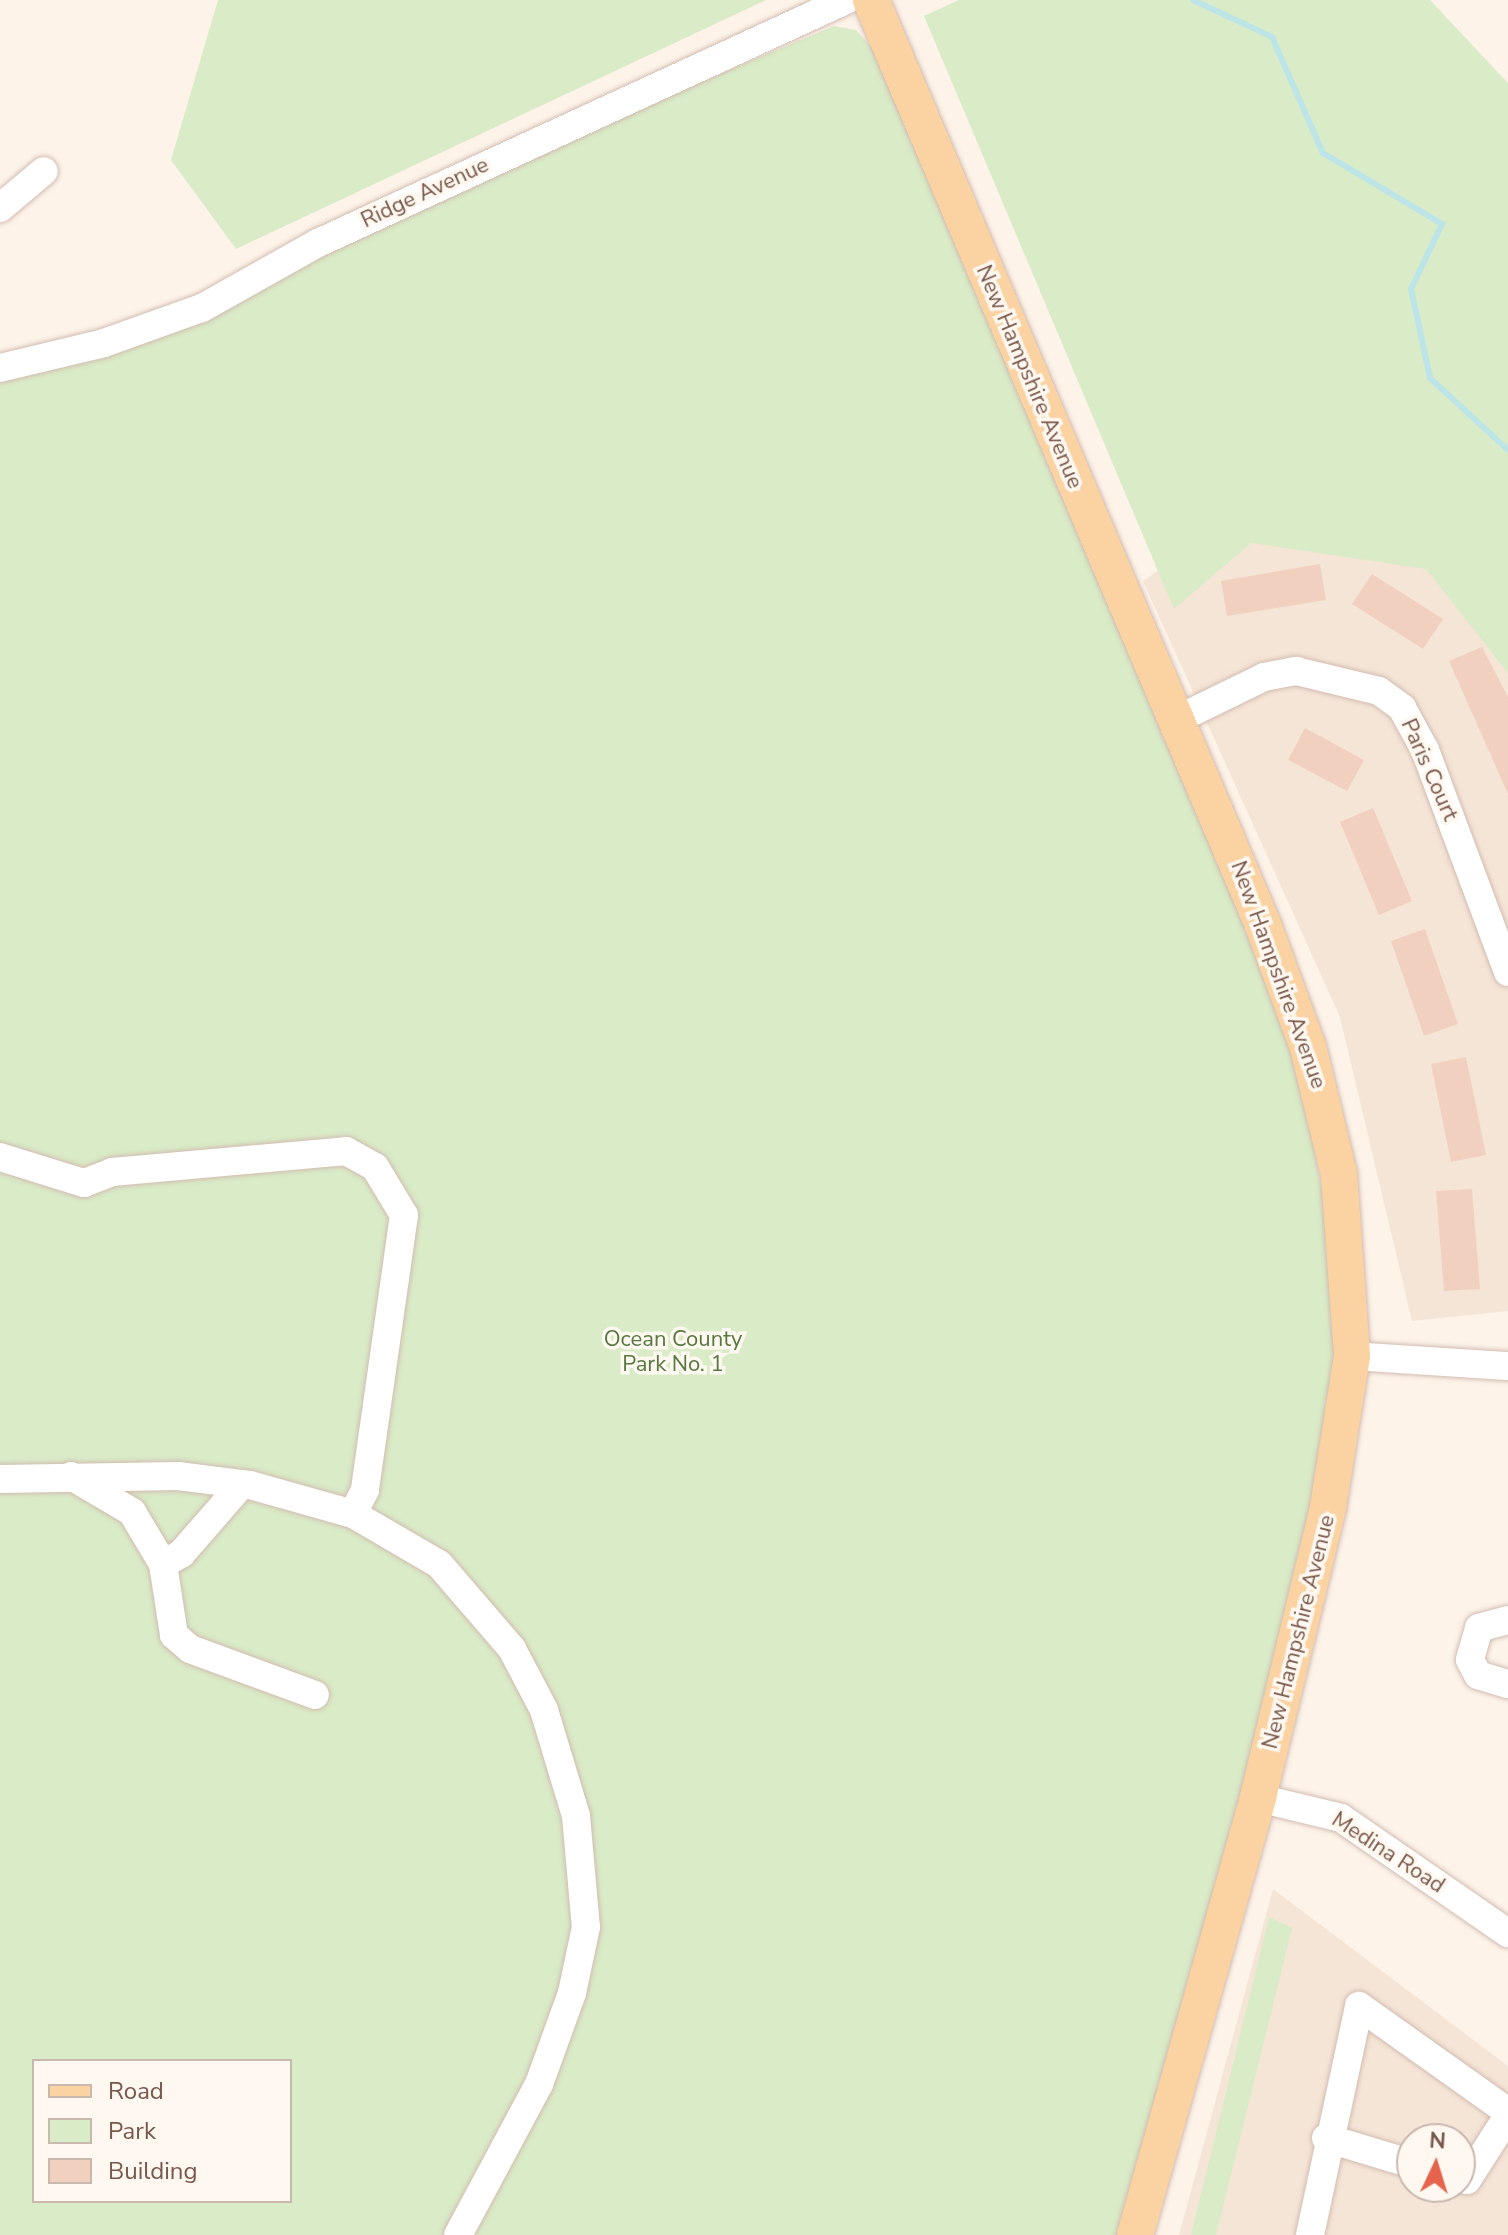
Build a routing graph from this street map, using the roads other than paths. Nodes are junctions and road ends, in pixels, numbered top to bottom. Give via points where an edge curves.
1 (846, 0) edge
2 (871, 0) edge
3 (44, 171) dead end
4 (0, 208) edge
5 (0, 368) edge
6 (1176, 720) junction
7 (1508, 972) edge
8 (0, 1157) edge
9 (1352, 1356) junction
10 (1508, 1366) edge
11 (70, 1475) junction
12 (0, 1479) edge
13 (242, 1484) junction
14 (353, 1514) junction
15 (163, 1564) junction
16 (1508, 1620) edge
17 (1508, 1684) edge
18 (315, 1695) dead end
19 (1258, 1798) junction
20 (1508, 1933) edge
21 (1508, 2114) edge
22 (1326, 2138) junction
23 (1396, 2159) edge
24 (1476, 2166) edge
25 (458, 2235) edge
26 (1135, 2235) edge
27 (1310, 2235) edge

1 - 5 street, Ridge Avenue via 318,243 202,308 104,343
2 - 6 main road, New Hampshire Avenue
3 - 4 street
6 - 7 street, Paris Court via 1264,677 1296,671 1379,691 1402,708 1425,750
6 - 9 main road, New Hampshire Avenue via 1263,925 1326,1110 1339,1174
8 - 14 street via 84,1183 112,1172 346,1151 375,1167 404,1215 365,1490
9 - 10 street
9 - 19 main road, New Hampshire Avenue via 1328,1508
11 - 12 street
11 - 13 street via 126,1472
11 - 15 street via 132,1512
13 - 14 street
13 - 15 street via 181,1554
14 - 25 street via 439,1564 512,1649 544,1710 576,1816 586,1927 572,1993 539,2084
15 - 18 street via 174,1635 190,1649
16 - 17 street via 1479,1628 1470,1660 1478,1675
19 - 20 street, Medina Road via 1341,1818
19 - 26 main road, New Hampshire Avenue
21 - 22 street via 1359,2006
21 - 24 street
22 - 23 street
22 - 27 street

